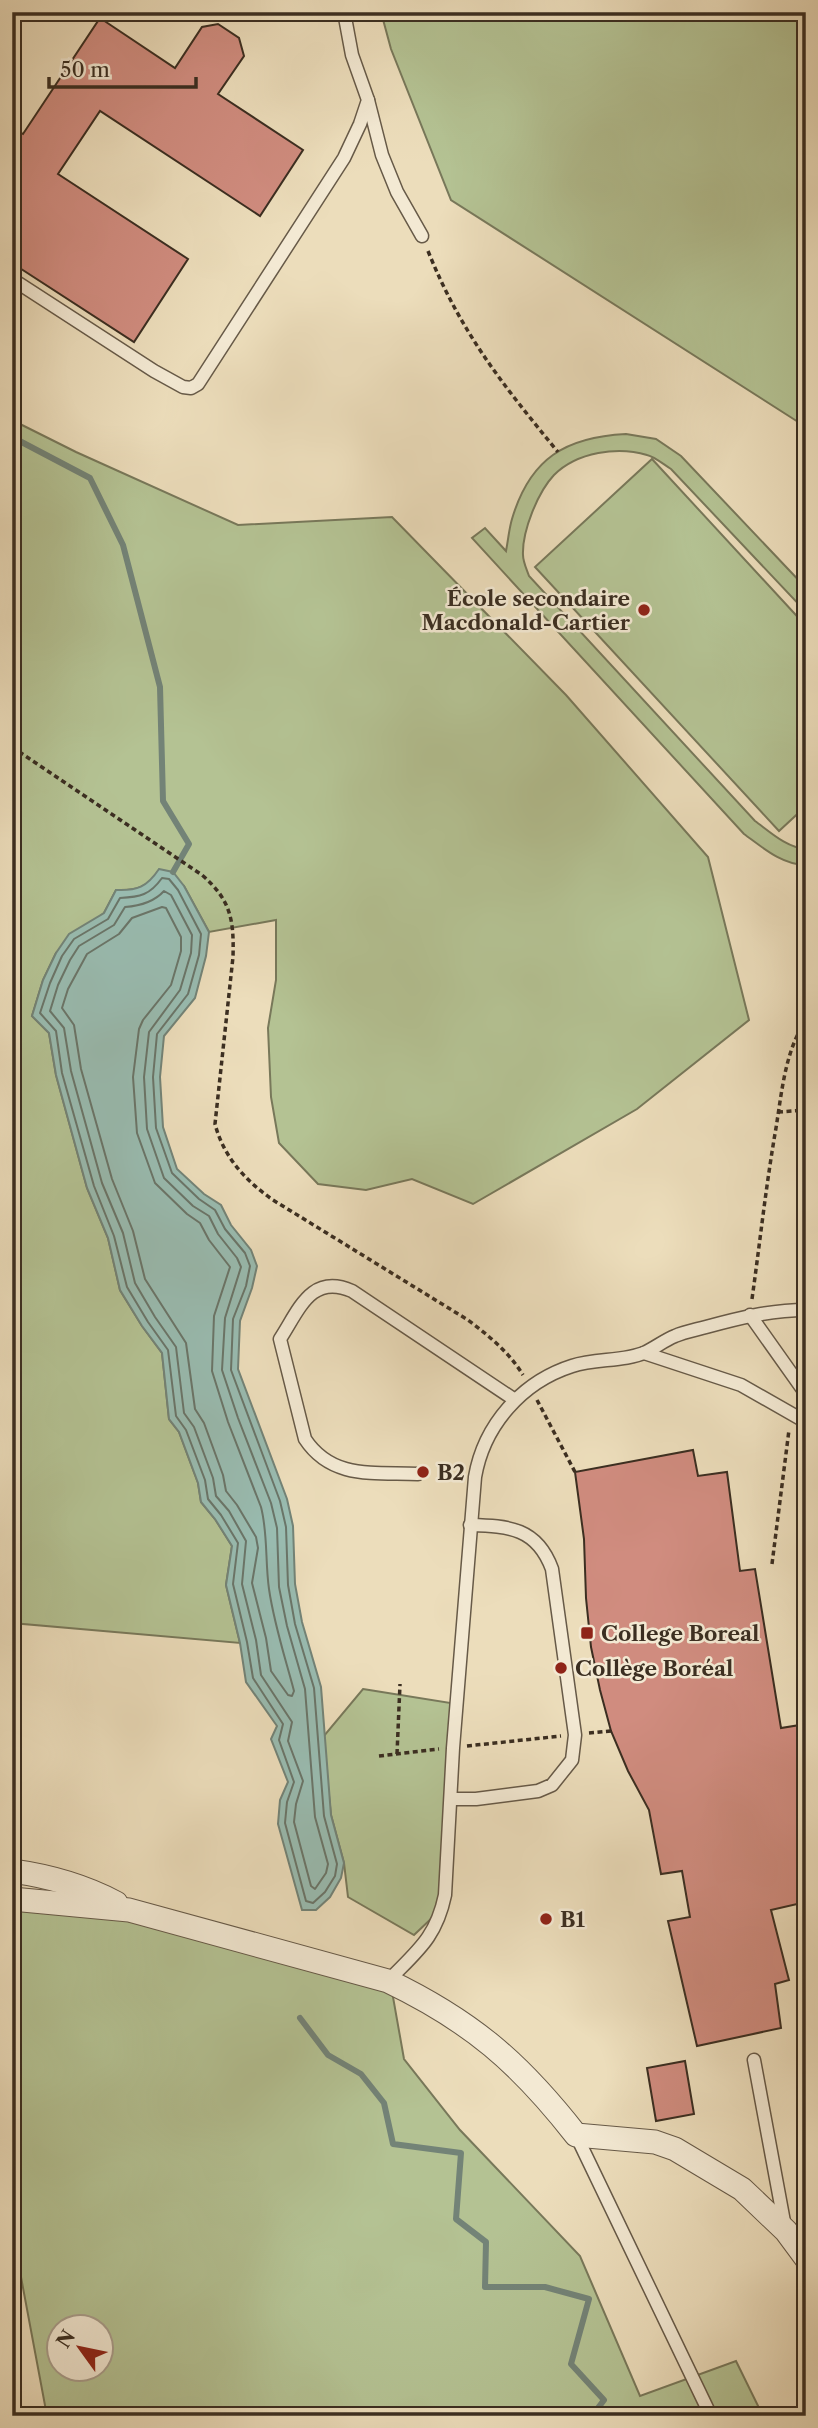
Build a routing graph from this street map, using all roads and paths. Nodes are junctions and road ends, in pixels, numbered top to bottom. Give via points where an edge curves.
1 (344, 12) edge
2 (368, 100) junction
3 (422, 236) joint
4 (12, 279) edge
5 (558, 452) dead end
6 (12, 747) edge
7 (806, 1020) edge
8 (806, 1110) edge
9 (778, 1112) junction
10 (806, 1310) edge
11 (750, 1315) junction
12 (644, 1353) junction
13 (531, 1387) junction
14 (806, 1394) edge
15 (515, 1400) junction
16 (792, 1413) junction
17 (806, 1422) edge
18 (575, 1472) dead end
19 (418, 1474) dead end
20 (470, 1525) junction
21 (772, 1564) dead end
22 (400, 1684) dead end
23 (611, 1731) dead end
24 (575, 1735) junction
25 (453, 1748) junction
26 (397, 1754) junction
27 (379, 1756) dead end
28 (452, 1799) junction
29 (12, 1871) edge
30 (12, 1899) edge
31 (128, 1910) junction
32 (388, 1980) junction
33 (754, 2060) dead end
34 (576, 2136) junction
35 (786, 2231) junction
36 (806, 2258) edge
37 (709, 2412) dead end

1 - 2 lane via 352,55
2 - 3 lane via 382,155
2 - 4 lane via 344,158 206,373 191,388 154,371
3 - 5 path via 445,293 469,335 499,381
6 - 13 path via 217,888 234,934 215,1116 229,1158 273,1200 468,1320 515,1362
7 - 9 path via 797,1033
8 - 9 path
9 - 11 path
10 - 11 lane
11 - 12 lane via 675,1336
11 - 14 lane
12 - 13 lane via 571,1366
12 - 16 lane via 741,1385
13 - 15 lane
13 - 18 path
15 - 19 lane via 352,1291 339,1285 320,1287 309,1295 280,1339 305,1439 314,1452 341,1469
15 - 20 lane via 494,1425 478,1459
16 - 17 lane
16 - 21 path
20 - 24 lane via 516,1530 537,1542 546,1554 552,1569
20 - 25 lane
22 - 26 path
23 - 24 path
24 - 25 path
24 - 28 lane via 572,1760 552,1785 538,1791
25 - 26 path
25 - 28 lane
26 - 27 path
28 - 32 lane via 441,1914 425,1943
29 - 31 street via 97,1893
30 - 31 street
31 - 32 street
32 - 34 street via 426,1999 504,2054
33 - 35 lane
34 - 35 street via 655,2142 676,2149 742,2189
34 - 37 lane
35 - 36 street

